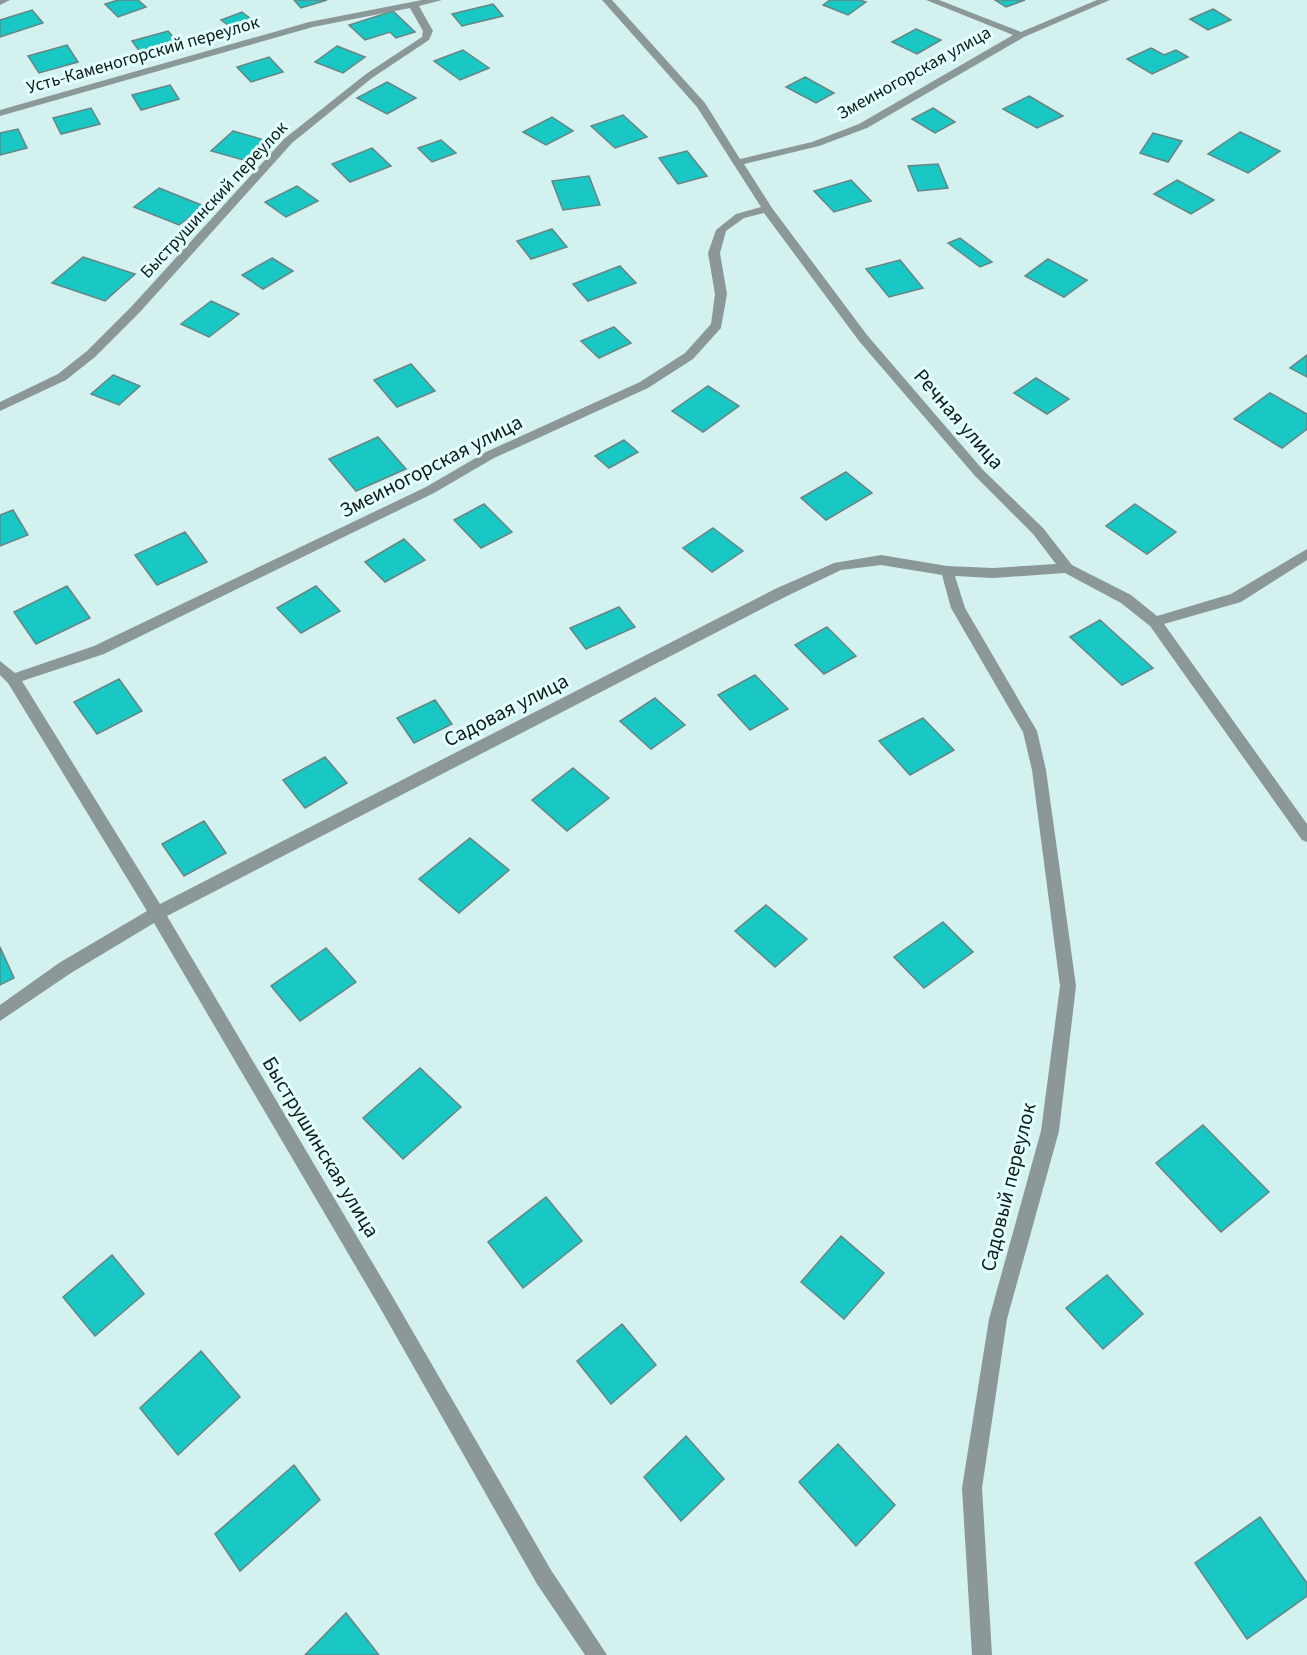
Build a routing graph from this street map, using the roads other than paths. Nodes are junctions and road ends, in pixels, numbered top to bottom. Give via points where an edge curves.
1 (6, 0) edge
2 (437, 0) edge
3 (607, 0) edge
4 (931, 0) edge
5 (1105, 0) edge
6 (0, 2) edge
7 (414, 6) junction
8 (1021, 35) junction
9 (0, 113) edge
10 (736, 163) junction
11 (767, 209) junction
12 (0, 407) edge
13 (1307, 554) edge
14 (1067, 568) junction
15 (947, 571) junction
16 (1155, 622) junction
17 (0, 666) edge
18 (13, 680) junction
19 (1307, 836) edge
20 (157, 913) junction
21 (0, 1014) edge
22 (597, 1655) edge
23 (982, 1655) edge

1 - 6 street
2 - 7 street, Усть-Каменогорский переулок
3 - 10 street, Речная улица via 700,105
4 - 8 street
5 - 8 street, Змеиногорская улица
7 - 9 street, Усть-Каменогорский переулок via 312,24
7 - 12 street, Быструшинский переулок via 428,32 426,38 369,76 288,141 91,354 62,376
8 - 10 street, Змеиногорская улица via 862,126 815,144
10 - 11 street, Речная улица
11 - 14 street, Речная улица via 863,338
11 - 18 street, Змеиногорская улица via 740,216 721,230 714,254 722,294 717,325 689,356 644,385 490,455 430,490 99,650
13 - 16 street via 1236,598
14 - 15 street, Садовая улица via 993,573
14 - 16 street, Речная улица via 1125,599
15 - 20 street, Садовая улица via 881,560 840,566 770,598
15 - 23 street, Садовый переулок via 958,608 1030,731 1039,770 1068,986 1050,1131 998,1318 972,1488
16 - 19 street, Речная улица
17 - 18 street, Быструшинская улица
18 - 20 street, Быструшинская улица
20 - 21 street, Садовая улица via 65,968
20 - 22 street, Быструшинская улица via 544,1577

